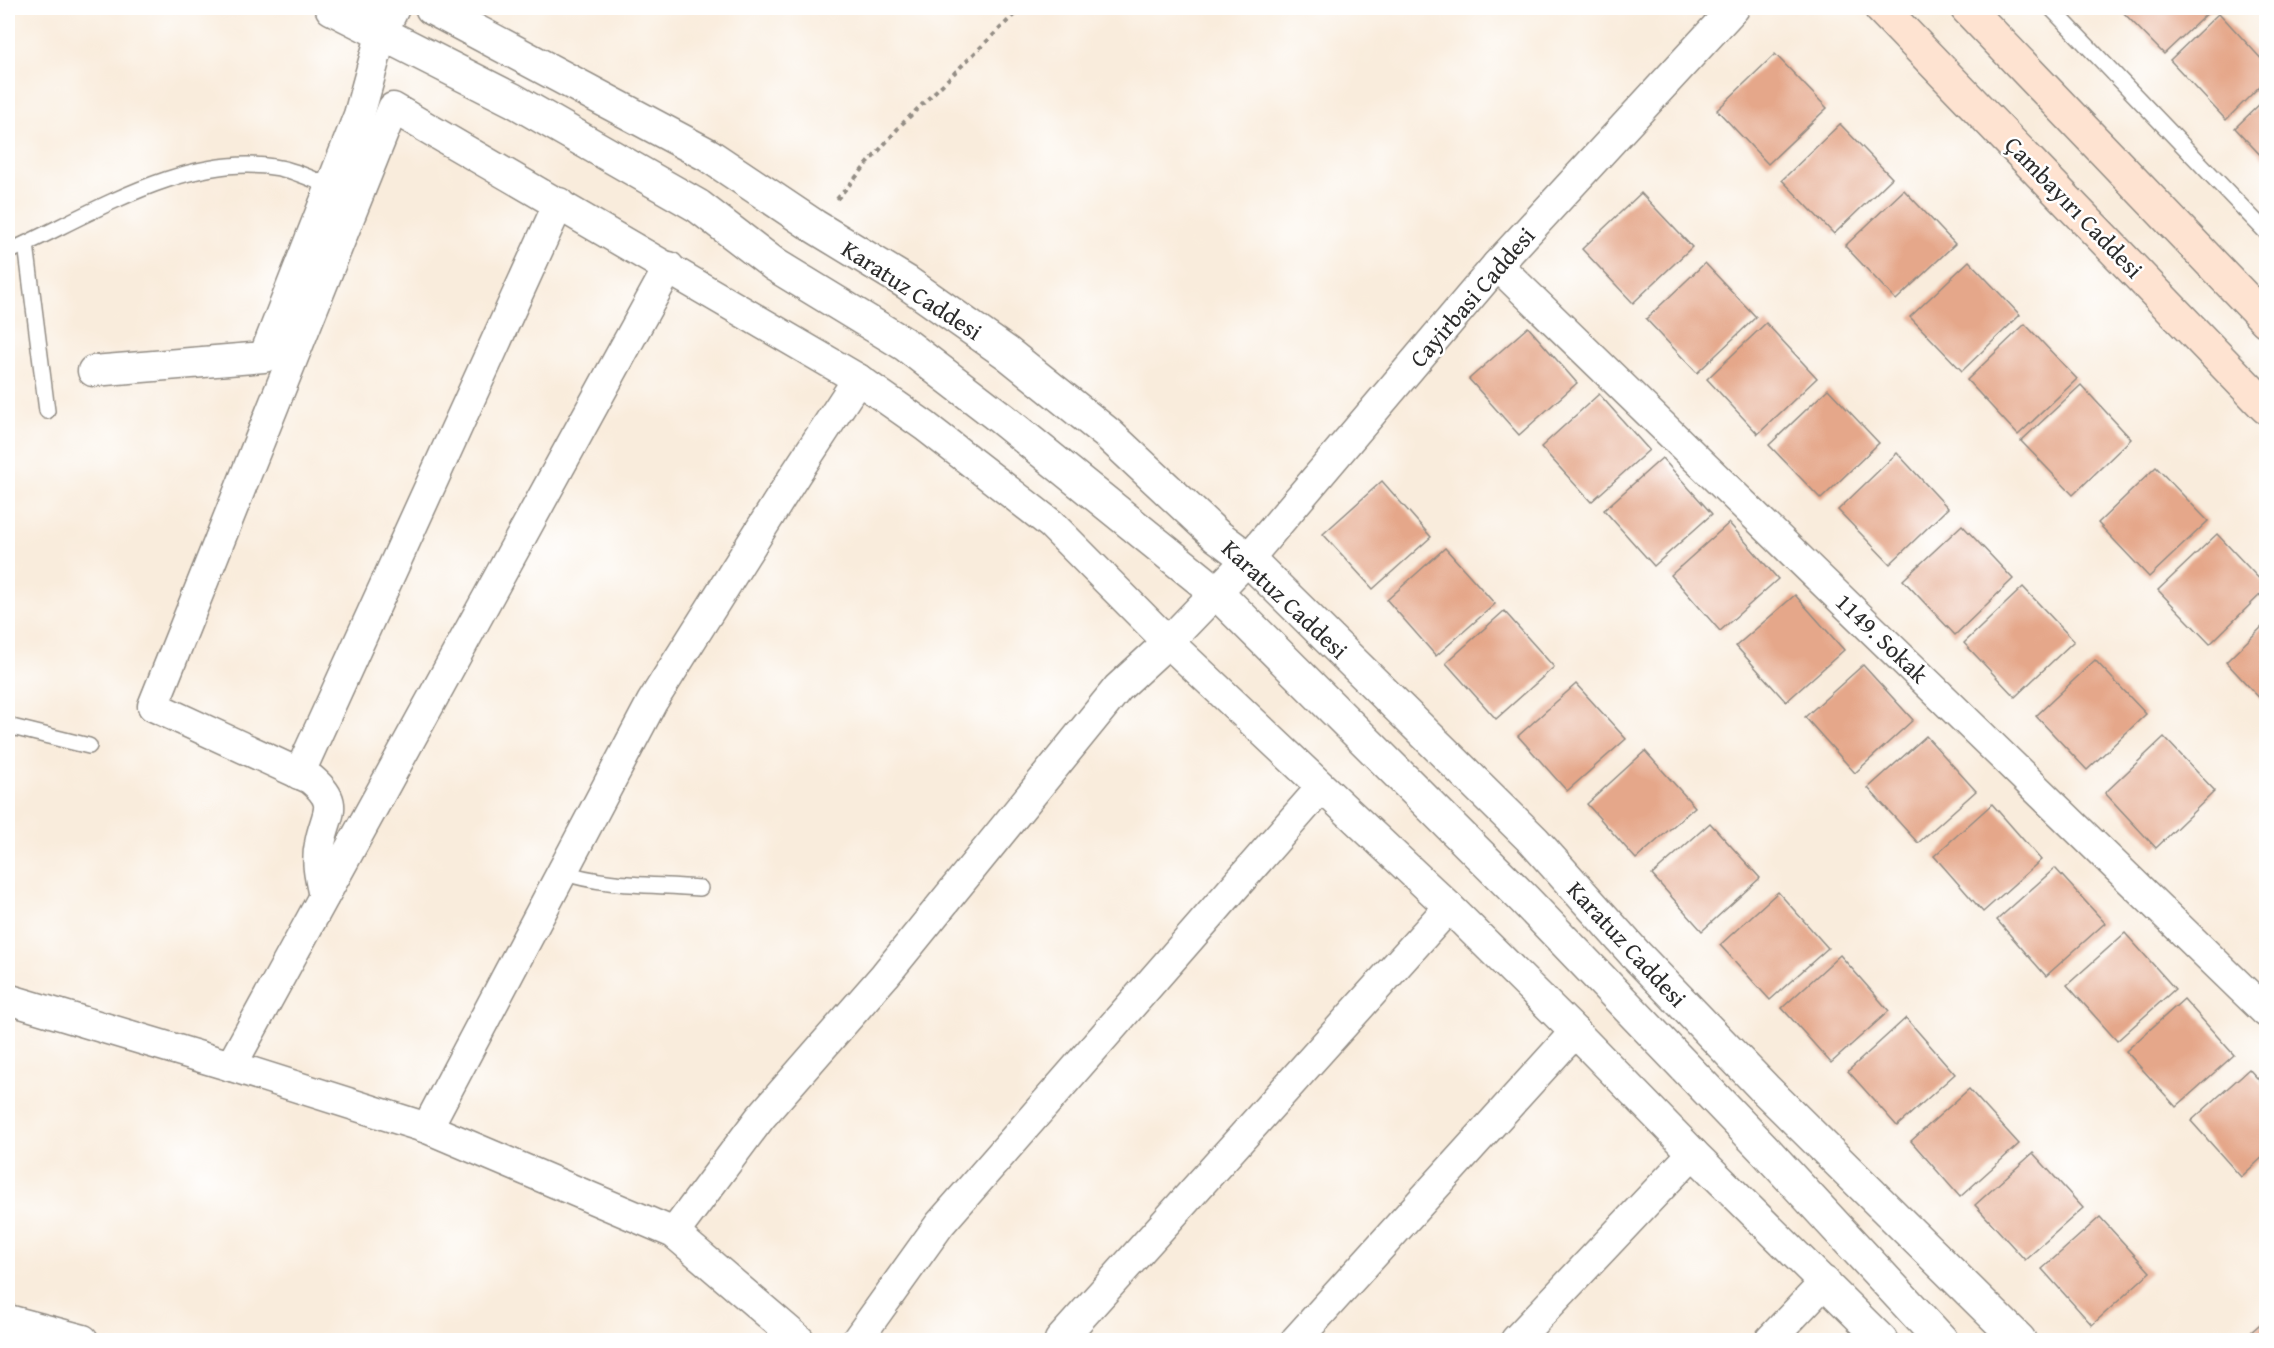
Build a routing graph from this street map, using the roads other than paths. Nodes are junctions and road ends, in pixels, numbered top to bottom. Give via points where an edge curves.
1 (332, 8) edge
2 (432, 8) edge
3 (1734, 8) edge
4 (1881, 8) edge
5 (1968, 8) edge
6 (2051, 8) edge
7 (388, 20) edge
8 (331, 187) junction
9 (559, 203) junction
10 (2266, 232) edge
11 (26, 244) junction
12 (8, 252) edge
13 (1497, 265) junction
14 (669, 267) junction
15 (2266, 320) edge
16 (93, 371) dead end
17 (858, 379) junction
18 (2266, 407) edge
19 (47, 411) dead end
20 (1248, 559) junction
21 (1216, 592) junction
22 (1168, 642) junction
23 (8, 726) edge
24 (89, 746) dead end
25 (299, 774) junction
26 (1321, 788) junction
27 (562, 872) junction
28 (700, 888) dead end
29 (324, 896) junction
30 (1449, 906) junction
31 (11, 1000) dead end
32 (2266, 1012) edge
33 (1575, 1032) junction
34 (231, 1066) junction
35 (427, 1128) junction
36 (1693, 1153) junction
37 (674, 1233) junction
38 (1825, 1282) junction
39 (8, 1320) edge
40 (83, 1341) edge
41 (799, 1341) edge
42 (857, 1341) edge
43 (1060, 1341) edge
44 (1296, 1341) edge
45 (1516, 1341) edge
46 (1770, 1341) edge
47 (1882, 1341) edge
48 (1941, 1341) edge
49 (2019, 1341) edge

1 - 7 street
2 - 20 street, Karatuz Caddesi via 708,155 906,282 1007,354 1108,434 1216,535
3 - 13 street, Cayirbasi Caddesi
4 - 18 main road, Çambayırı Caddesi
5 - 15 main road
6 - 10 lane
7 - 8 street via 359,115
7 - 21 street via 513,100 698,206 775,265 906,345
8 - 11 lane via 279,168 220,166 126,194
8 - 16 street via 264,357
9 - 14 street
9 - 25 street
9 - 25 street via 393,108 153,705
11 - 12 lane
11 - 19 lane
13 - 20 street, Cayirbasi Caddesi
13 - 32 street, 1149. Sokak
14 - 17 street
14 - 29 street
17 - 22 street via 1051,524
17 - 27 street via 652,702
20 - 21 street, Cayirbasi Caddesi
20 - 49 street, Karatuz Caddesi via 1534,841 1757,1081
21 - 22 street, Cayirbasi Caddesi
21 - 48 street via 1524,899
22 - 26 street
22 - 37 street, Cayirbasi Caddesi via 1118,688 885,975 760,1118
23 - 24 lane
25 - 29 street via 319,786 330,811 320,842 318,865
26 - 30 street
26 - 42 street via 940,1224
27 - 28 lane via 601,880
27 - 35 street
29 - 34 street
30 - 33 street
30 - 43 street
31 - 34 street
33 - 36 street
33 - 44 street
34 - 35 street
35 - 37 street
36 - 38 street
36 - 45 street
37 - 41 street
38 - 46 street
38 - 47 street
39 - 40 street

